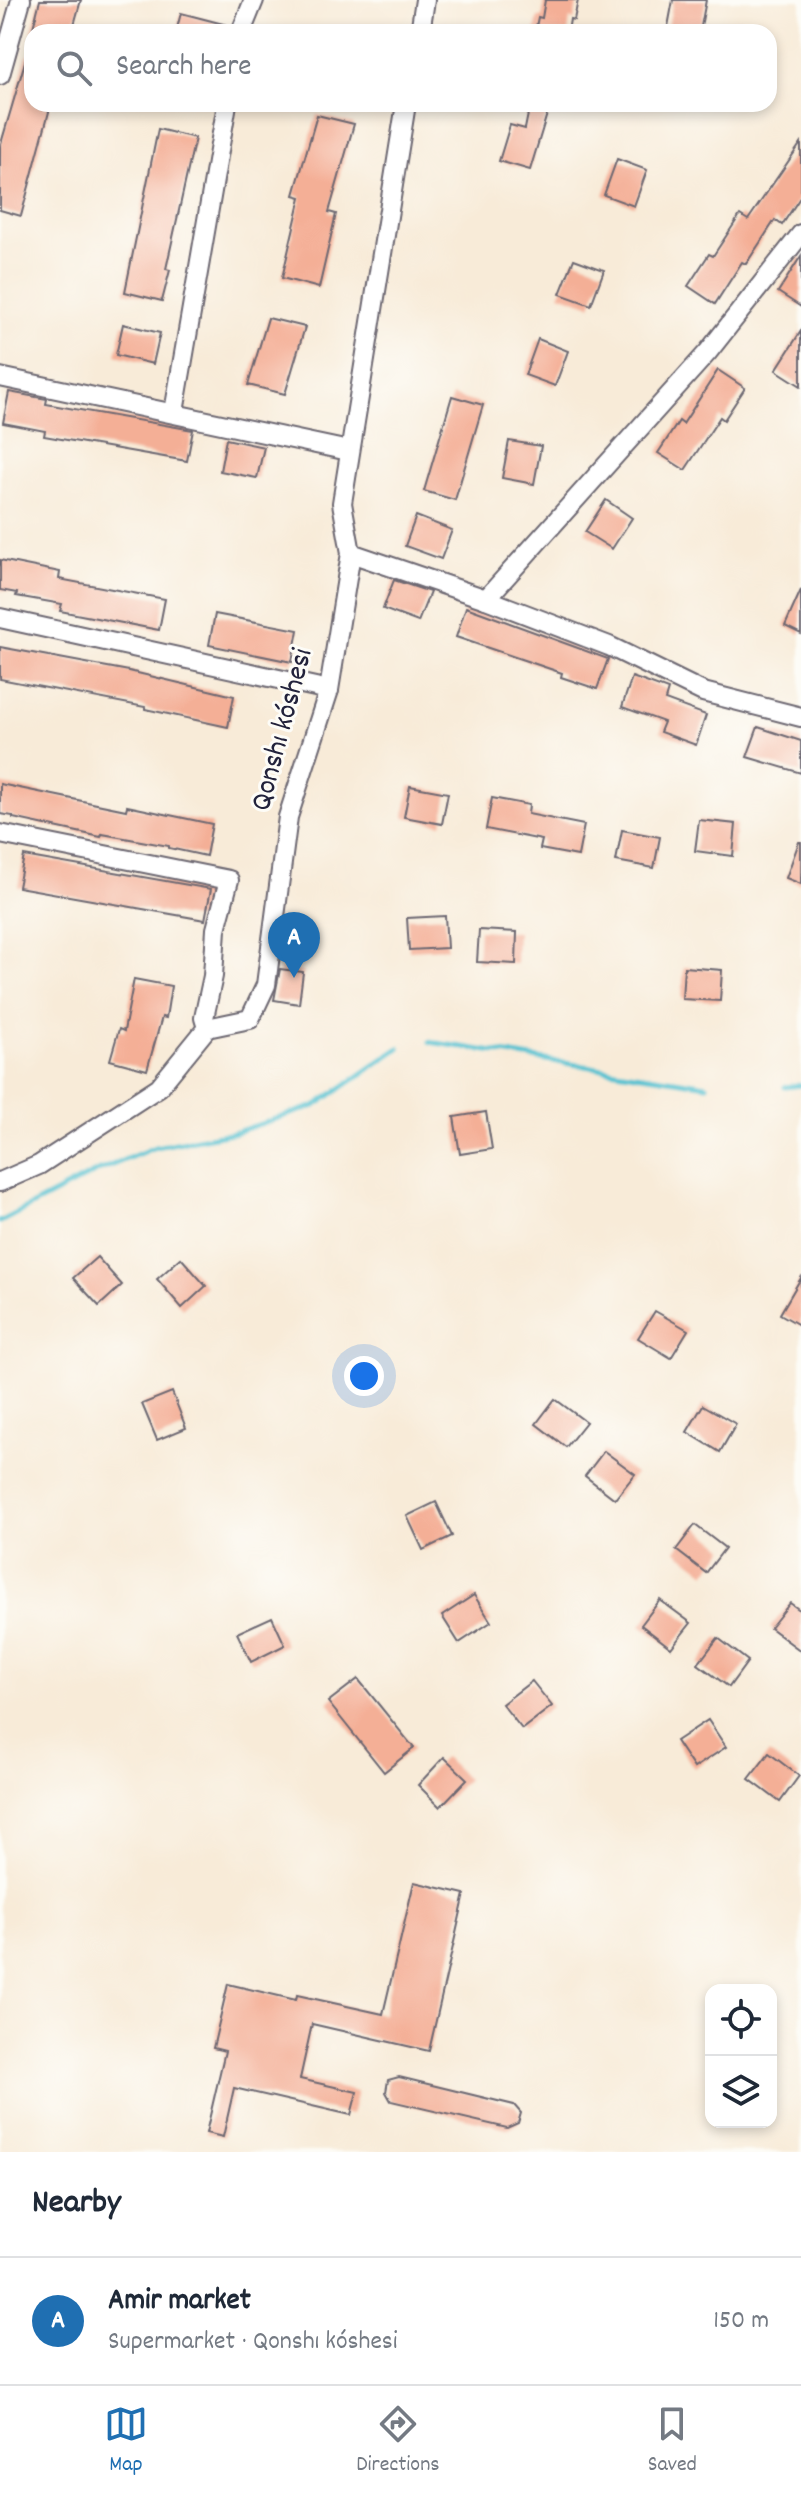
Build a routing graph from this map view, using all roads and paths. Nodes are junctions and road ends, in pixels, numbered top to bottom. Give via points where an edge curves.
1 (21, 0) edge
2 (254, 0) edge
3 (425, 0) edge
4 (244, 24) edge
5 (421, 24) edge
6 (0, 75) edge
7 (226, 112) edge
8 (405, 112) edge
9 (801, 234) edge
10 (0, 377) edge
11 (174, 412) junction
12 (349, 451) junction
13 (351, 553) junction
14 (486, 599) junction
15 (0, 618) edge
16 (329, 690) junction
17 (801, 717) edge
18 (0, 834) edge
19 (207, 1028) junction
20 (0, 1182) edge

1 - 6 street
2 - 4 street
3 - 5 street
7 - 11 street
8 - 12 street, Qonshı kóshesi
9 - 14 street via 708,352
10 - 11 street
11 - 12 street
12 - 13 street, Qonshı kóshesi via 342,503
13 - 14 street
13 - 16 street, Qonshı kóshesi
14 - 17 street via 609,646 703,692
15 - 16 street
16 - 19 street, Qonshı kóshesi via 288,817 266,985 250,1019
18 - 19 street via 229,880 216,929
19 - 20 street via 159,1087 39,1165

